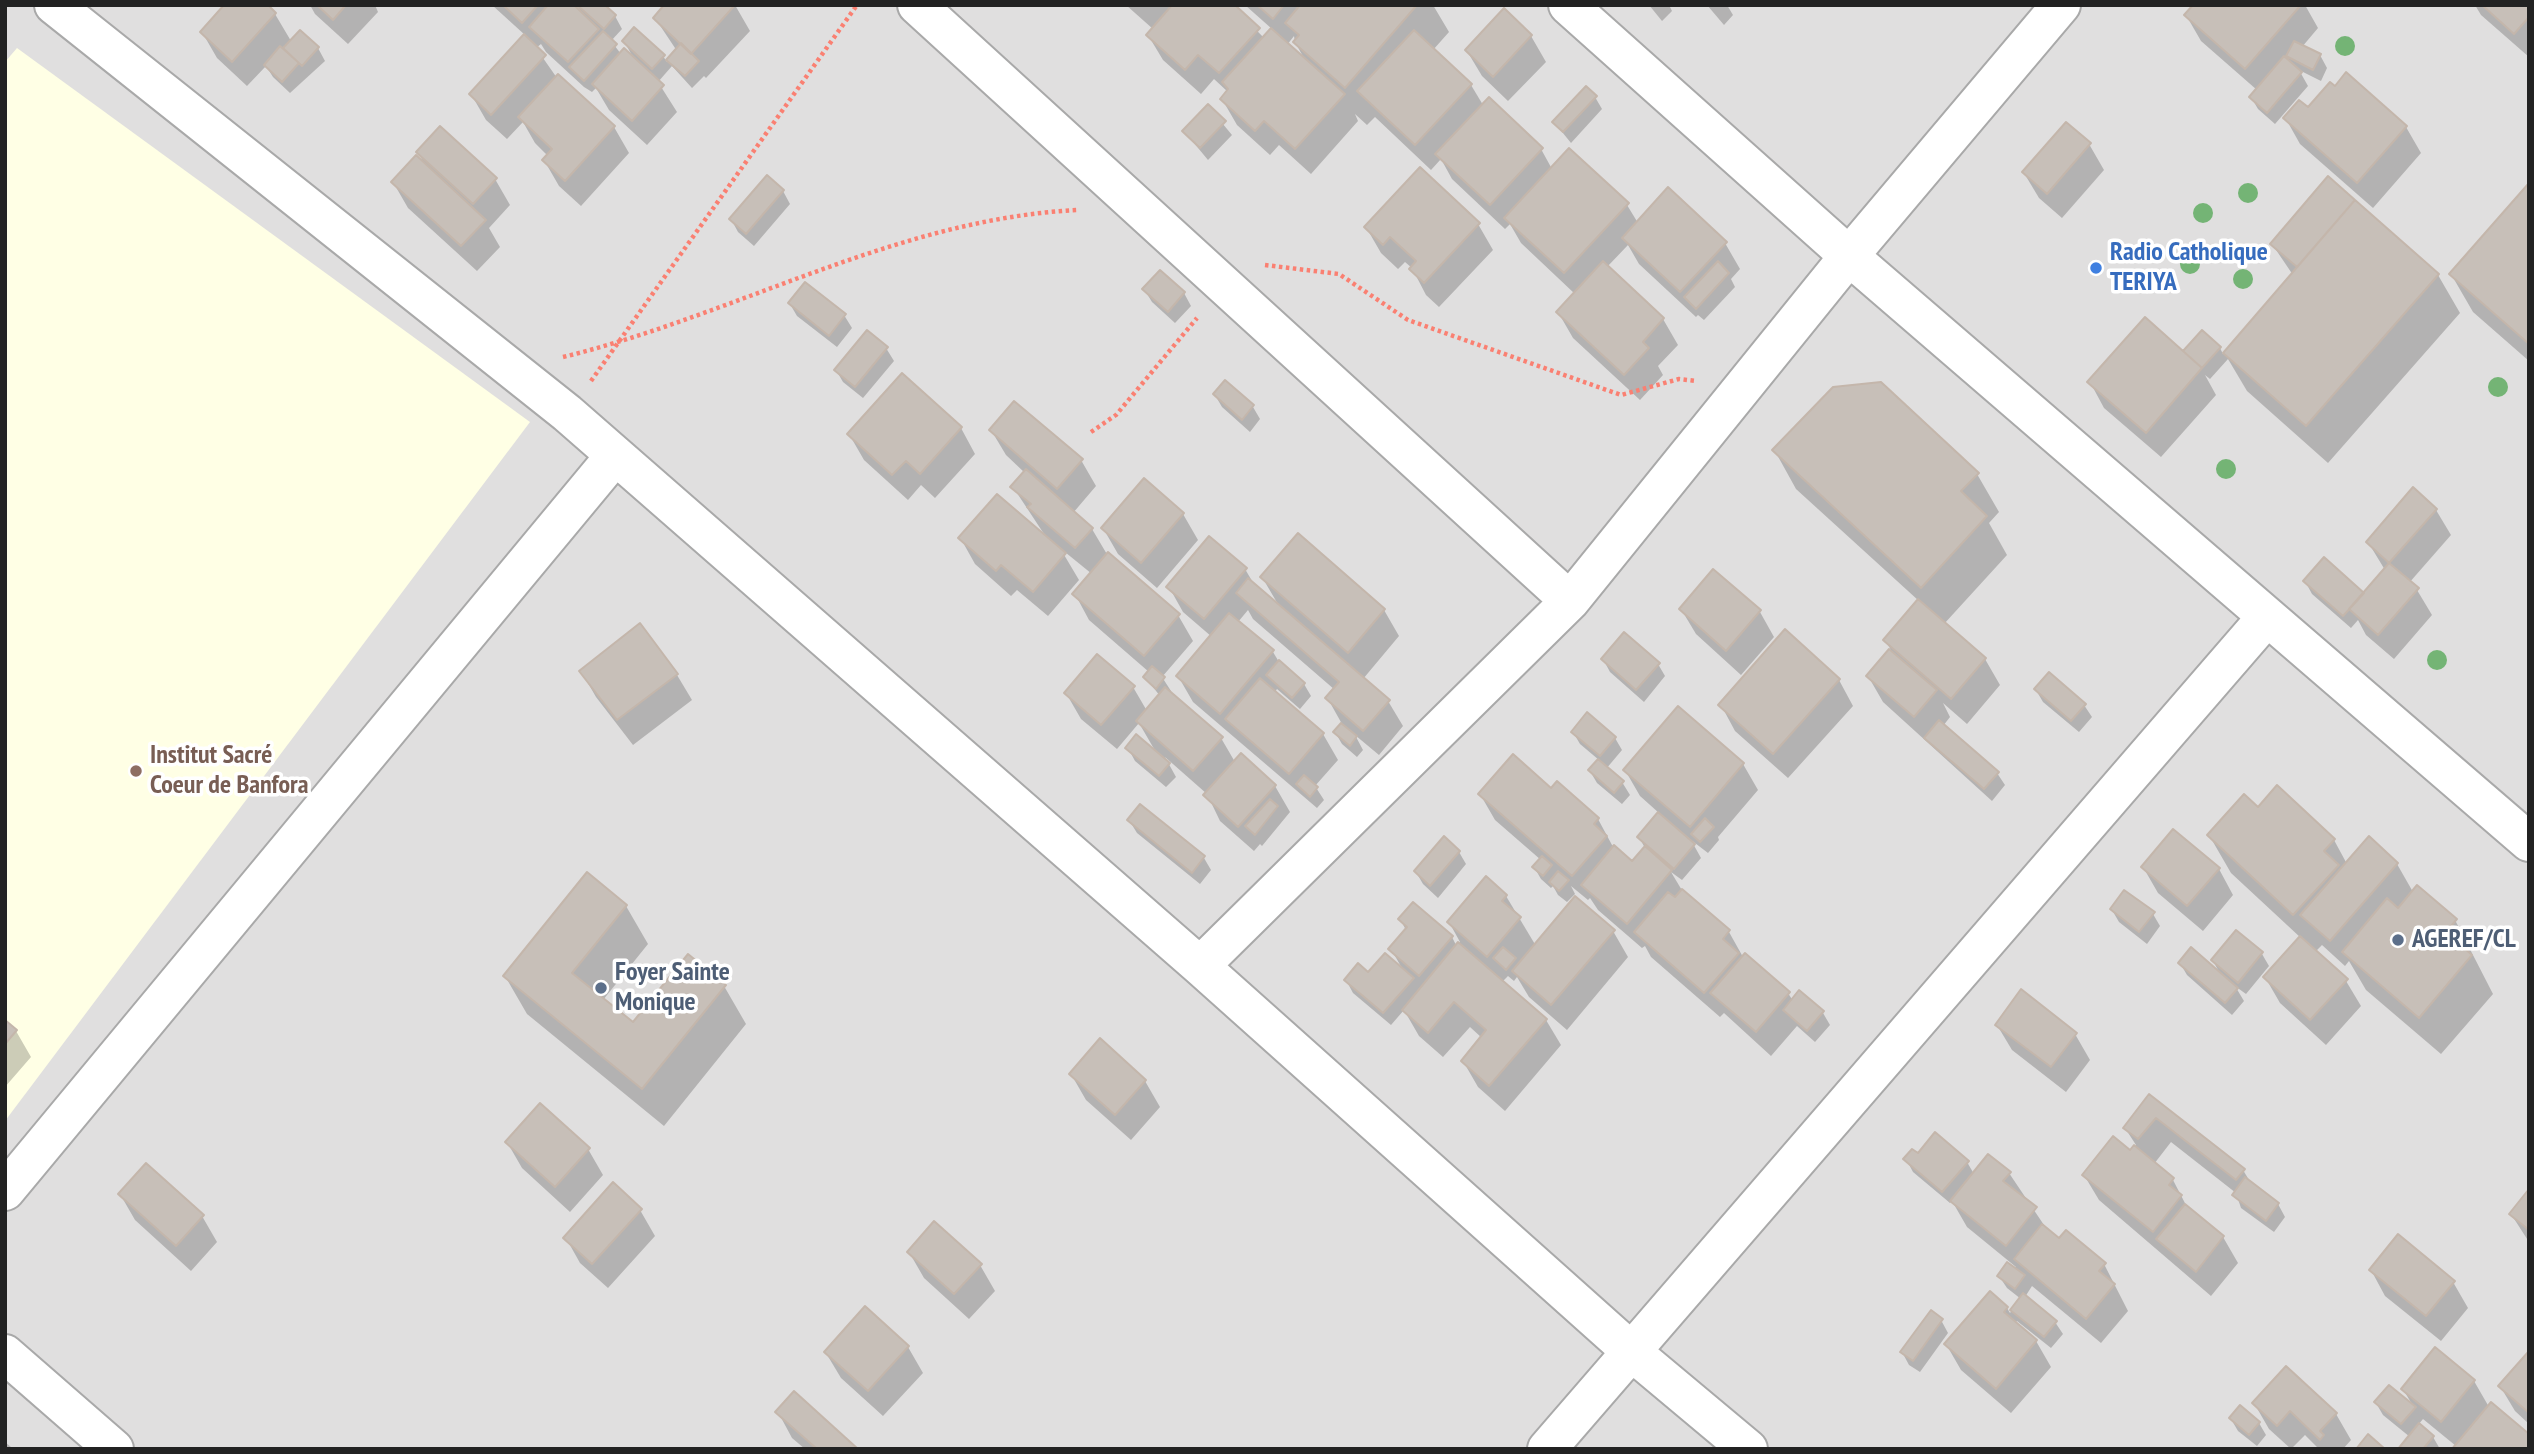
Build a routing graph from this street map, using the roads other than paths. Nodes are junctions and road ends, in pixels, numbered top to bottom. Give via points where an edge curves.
1 (54, 5) edge
2 (916, 5) edge
3 (1568, 5) edge
4 (2061, 5) edge
5 (1849, 256) junction
6 (614, 457) junction
7 (1570, 601) junction
8 (2266, 618) junction
9 (2529, 842) edge
10 (1200, 966) junction
11 (5, 1191) edge
12 (1632, 1352) junction
13 (5, 1354) edge
14 (114, 1449) edge
15 (1547, 1449) edge
16 (1748, 1449) edge

1 - 6 street via 567,413
2 - 7 street
3 - 5 street
4 - 5 street
5 - 7 street
5 - 8 street
6 - 10 street
6 - 11 street
7 - 10 street
8 - 9 street
8 - 12 street
10 - 12 street
12 - 15 street
12 - 16 street
13 - 14 street

